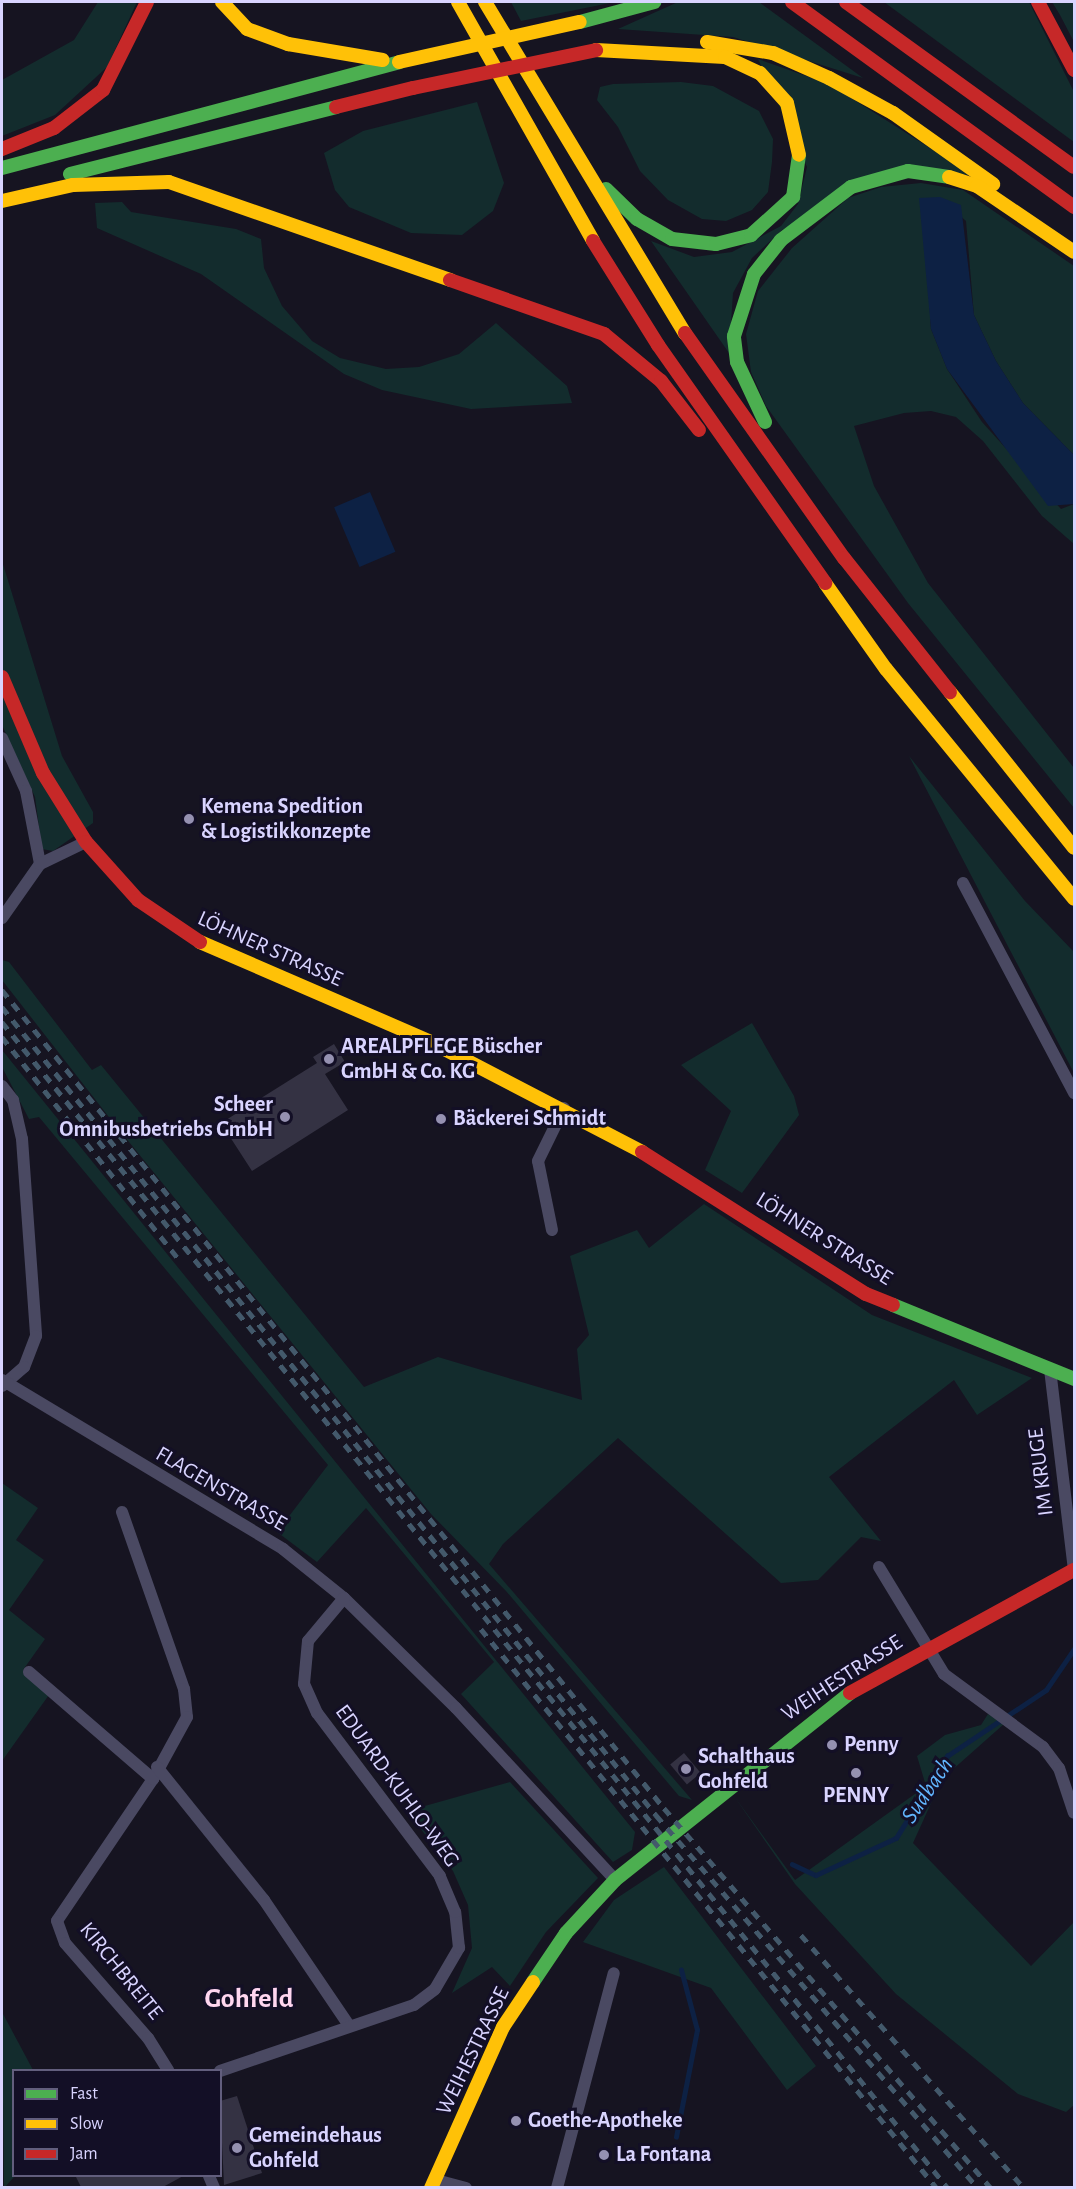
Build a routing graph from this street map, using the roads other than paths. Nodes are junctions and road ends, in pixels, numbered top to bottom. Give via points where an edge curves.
1 (147, 2) edge
2 (222, 2) edge
3 (458, 2) edge
4 (485, 2) edge
5 (654, 2) edge
6 (792, 2) edge
7 (846, 2) edge
8 (1038, 2) edge
9 (596, 50) junction
10 (399, 62) junction
11 (1074, 69) edge
12 (566, 142) junction
13 (2, 149) edge
14 (1074, 167) edge
15 (2, 168) edge
16 (2, 191) edge
17 (2, 201) edge
18 (1074, 207) edge
19 (1074, 244) edge
20 (1074, 252) edge
21 (844, 558) junction
22 (822, 584) junction
23 (2, 678) edge
24 (2, 738) edge
25 (86, 842) junction
26 (1074, 848) edge
27 (40, 864) junction
28 (963, 883) dead end
29 (1074, 899) edge
30 (2, 918) edge
31 (2, 1086) edge
32 (1074, 1093) edge
33 (564, 1108) junction
34 (552, 1230) dead end
35 (1050, 1369) junction
36 (1074, 1380) edge
37 (3, 1383) edge
38 (122, 1512) dead end
39 (879, 1567) dead end
40 (1074, 1570) edge
41 (344, 1598) junction
42 (927, 1648) junction
43 (29, 1671) dead end
44 (155, 1773) junction
45 (1074, 1814) edge
46 (615, 1880) junction
47 (614, 1973) dead end
48 (348, 2024) junction
49 (167, 2069) edge
50 (222, 2070) edge
51 (434, 2184) edge
52 (466, 2187) edge
53 (557, 2187) edge

1 - 13 main road via 103,90 54,128
2 - 10 main road via 247,28 288,44
3 - 22 main road via 544,162 652,334
4 - 12 main road
5 - 10 main road, bridge
6 - 18 main road
7 - 14 main road
8 - 11 main road
9 - 12 main road via 725,57 760,73 787,103 797,129 800,161 793,197 751,235 716,244 672,239 613,198
9 - 16 main road, bridge via 413,88
9 - 19 main road via 695,40 773,53 893,113
10 - 15 main road
12 - 21 main road via 685,333
17 - 22 main road via 73,185 169,182 604,334 661,381 787,551
20 - 21 main road via 977,186 938,173 908,171 851,187 815,209 754,273 734,336 745,390 841,529
21 - 26 main road
22 - 29 main road
23 - 25 main road, LÖHNER STRASSE via 43,772
24 - 27 street via 26,791
25 - 27 street
25 - 33 main road, LÖHNER STRASSE via 138,900 210,948 431,1042
27 - 30 street
28 - 32 street
31 - 37 street, FLAGENSTRASSE via 13,1100 22,1139 36,1336 24,1367
33 - 34 street via 538,1161
33 - 35 main road, LÖHNER STRASSE via 702,1187 866,1294
35 - 36 main road, LÖHNER STRASSE
35 - 40 street, IM KRUGE
37 - 41 street, FLAGENSTRASSE via 283,1549
38 - 44 street, KIRCHBREITE via 184,1689 187,1717
39 - 42 street, WEIHESTRASSE
40 - 42 main road, WEIHESTRASSE
41 - 46 street, FLAGENSTRASSE via 456,1708
41 - 48 street, EDUARD-KUHLO-WEG via 308,1641 304,1684 316,1713 440,1875 455,1912 459,1948 435,1989 414,2005 382,2019
42 - 45 street via 944,1674 1043,1747 1059,1768
42 - 46 main road, WEIHESTRASSE via 815,1716
43 - 44 street
44 - 48 street via 264,1900
44 - 49 street, KIRCHBREITE via 57,1921 65,1942 148,2038
46 - 51 main road, WEIHESTRASSE via 566,1933 503,2027
47 - 53 street
48 - 50 street, EDUARD-KUHLO-WEG
51 - 52 street

